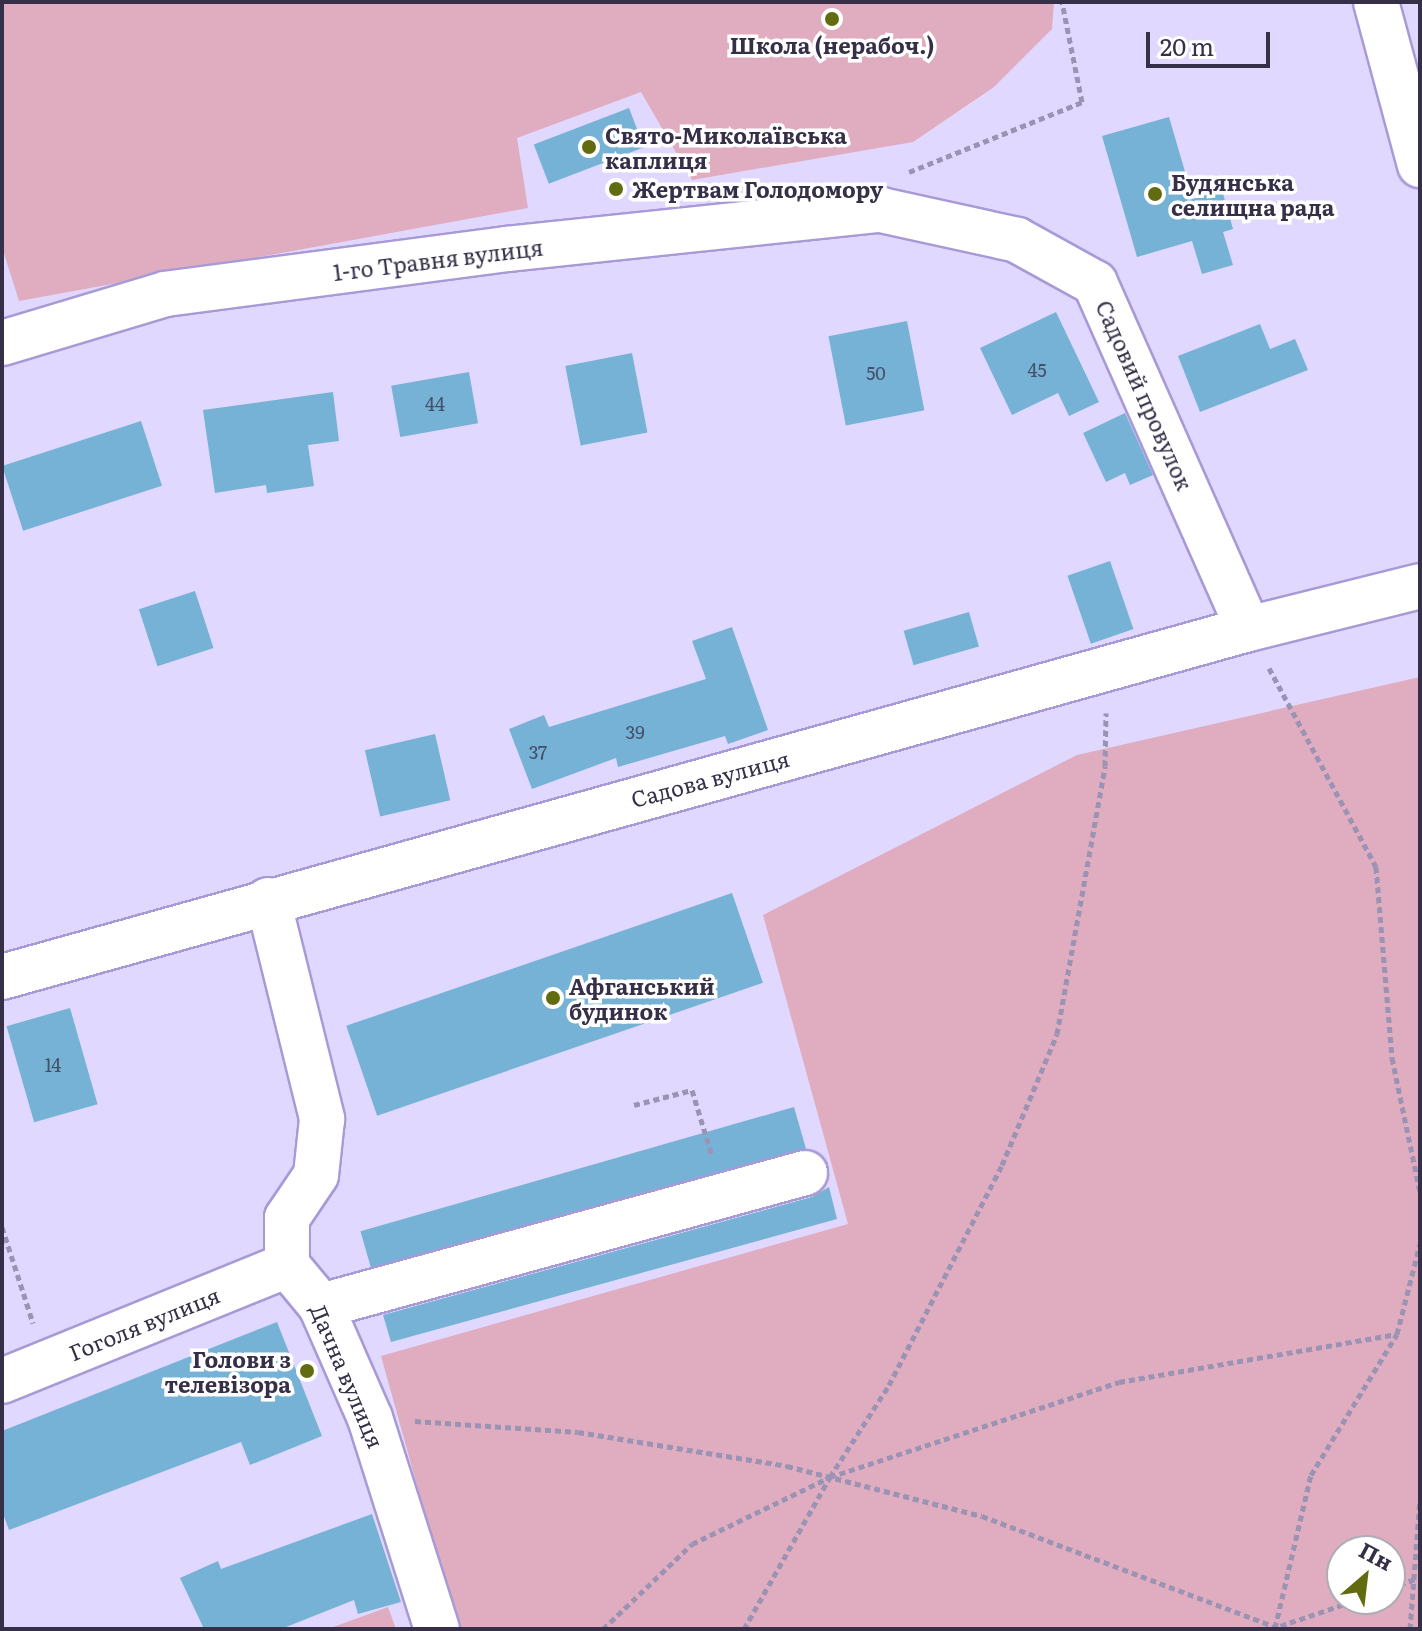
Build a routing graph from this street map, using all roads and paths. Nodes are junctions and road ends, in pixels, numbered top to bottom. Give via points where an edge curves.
1 (1062, 2) edge
2 (1376, 2) edge
3 (1420, 165) edge
4 (888, 194) junction
5 (2, 343) edge
6 (1420, 586) edge
7 (1248, 629) junction
8 (1107, 668) junction
9 (268, 900) junction
10 (2, 977) edge
11 (634, 1105) dead end
12 (805, 1173) dead end
13 (1420, 1192) edge
14 (724, 1195) junction
15 (2, 1227) edge
16 (1420, 1244) edge
17 (287, 1265) junction
18 (321, 1306) junction
19 (1397, 1334) junction
20 (45, 1362) junction
21 (2, 1381) edge
22 (370, 1418) junction
23 (830, 1477) junction
24 (1420, 1498) edge
25 (1420, 1577) edge
26 (1410, 1580) junction
27 (1406, 1582) edge
28 (1326, 1610) edge
29 (1274, 1628) edge
30 (437, 1629) edge
31 (603, 1629) edge
32 (744, 1629) edge
33 (1410, 1629) edge

1 - 4 path via 1082,102
2 - 3 street
4 - 5 street, 1-го Травня вулиця via 165,294
4 - 7 street, Садовий провулок via 1017,240 1095,283
6 - 7 street, Садова вулиця
7 - 8 street, Садова вулиця
7 - 13 path via 1376,867 1392,1058
8 - 9 street, Садова вулиця
8 - 23 path via 1105,766 1057,1034 1002,1165 897,1371
9 - 10 street, Садова вулиця
9 - 17 street via 322,1119 316,1175 287,1218
11 - 14 path via 692,1090
12 - 14 street
14 - 18 street
15 - 20 path
16 - 19 path
17 - 18 street, Дачна вулиця
17 - 20 street, Гоголя вулиця
18 - 22 street, Дачна вулиця
19 - 23 path via 1119,1382
19 - 29 path via 1311,1475
20 - 21 street, Гоголя вулиця
22 - 23 path via 578,1432
22 - 30 street, Дачна вулиця
23 - 29 path via 982,1516
23 - 31 path via 692,1544
23 - 32 path
24 - 26 path
25 - 26 path
26 - 27 path
26 - 33 path
28 - 29 path

